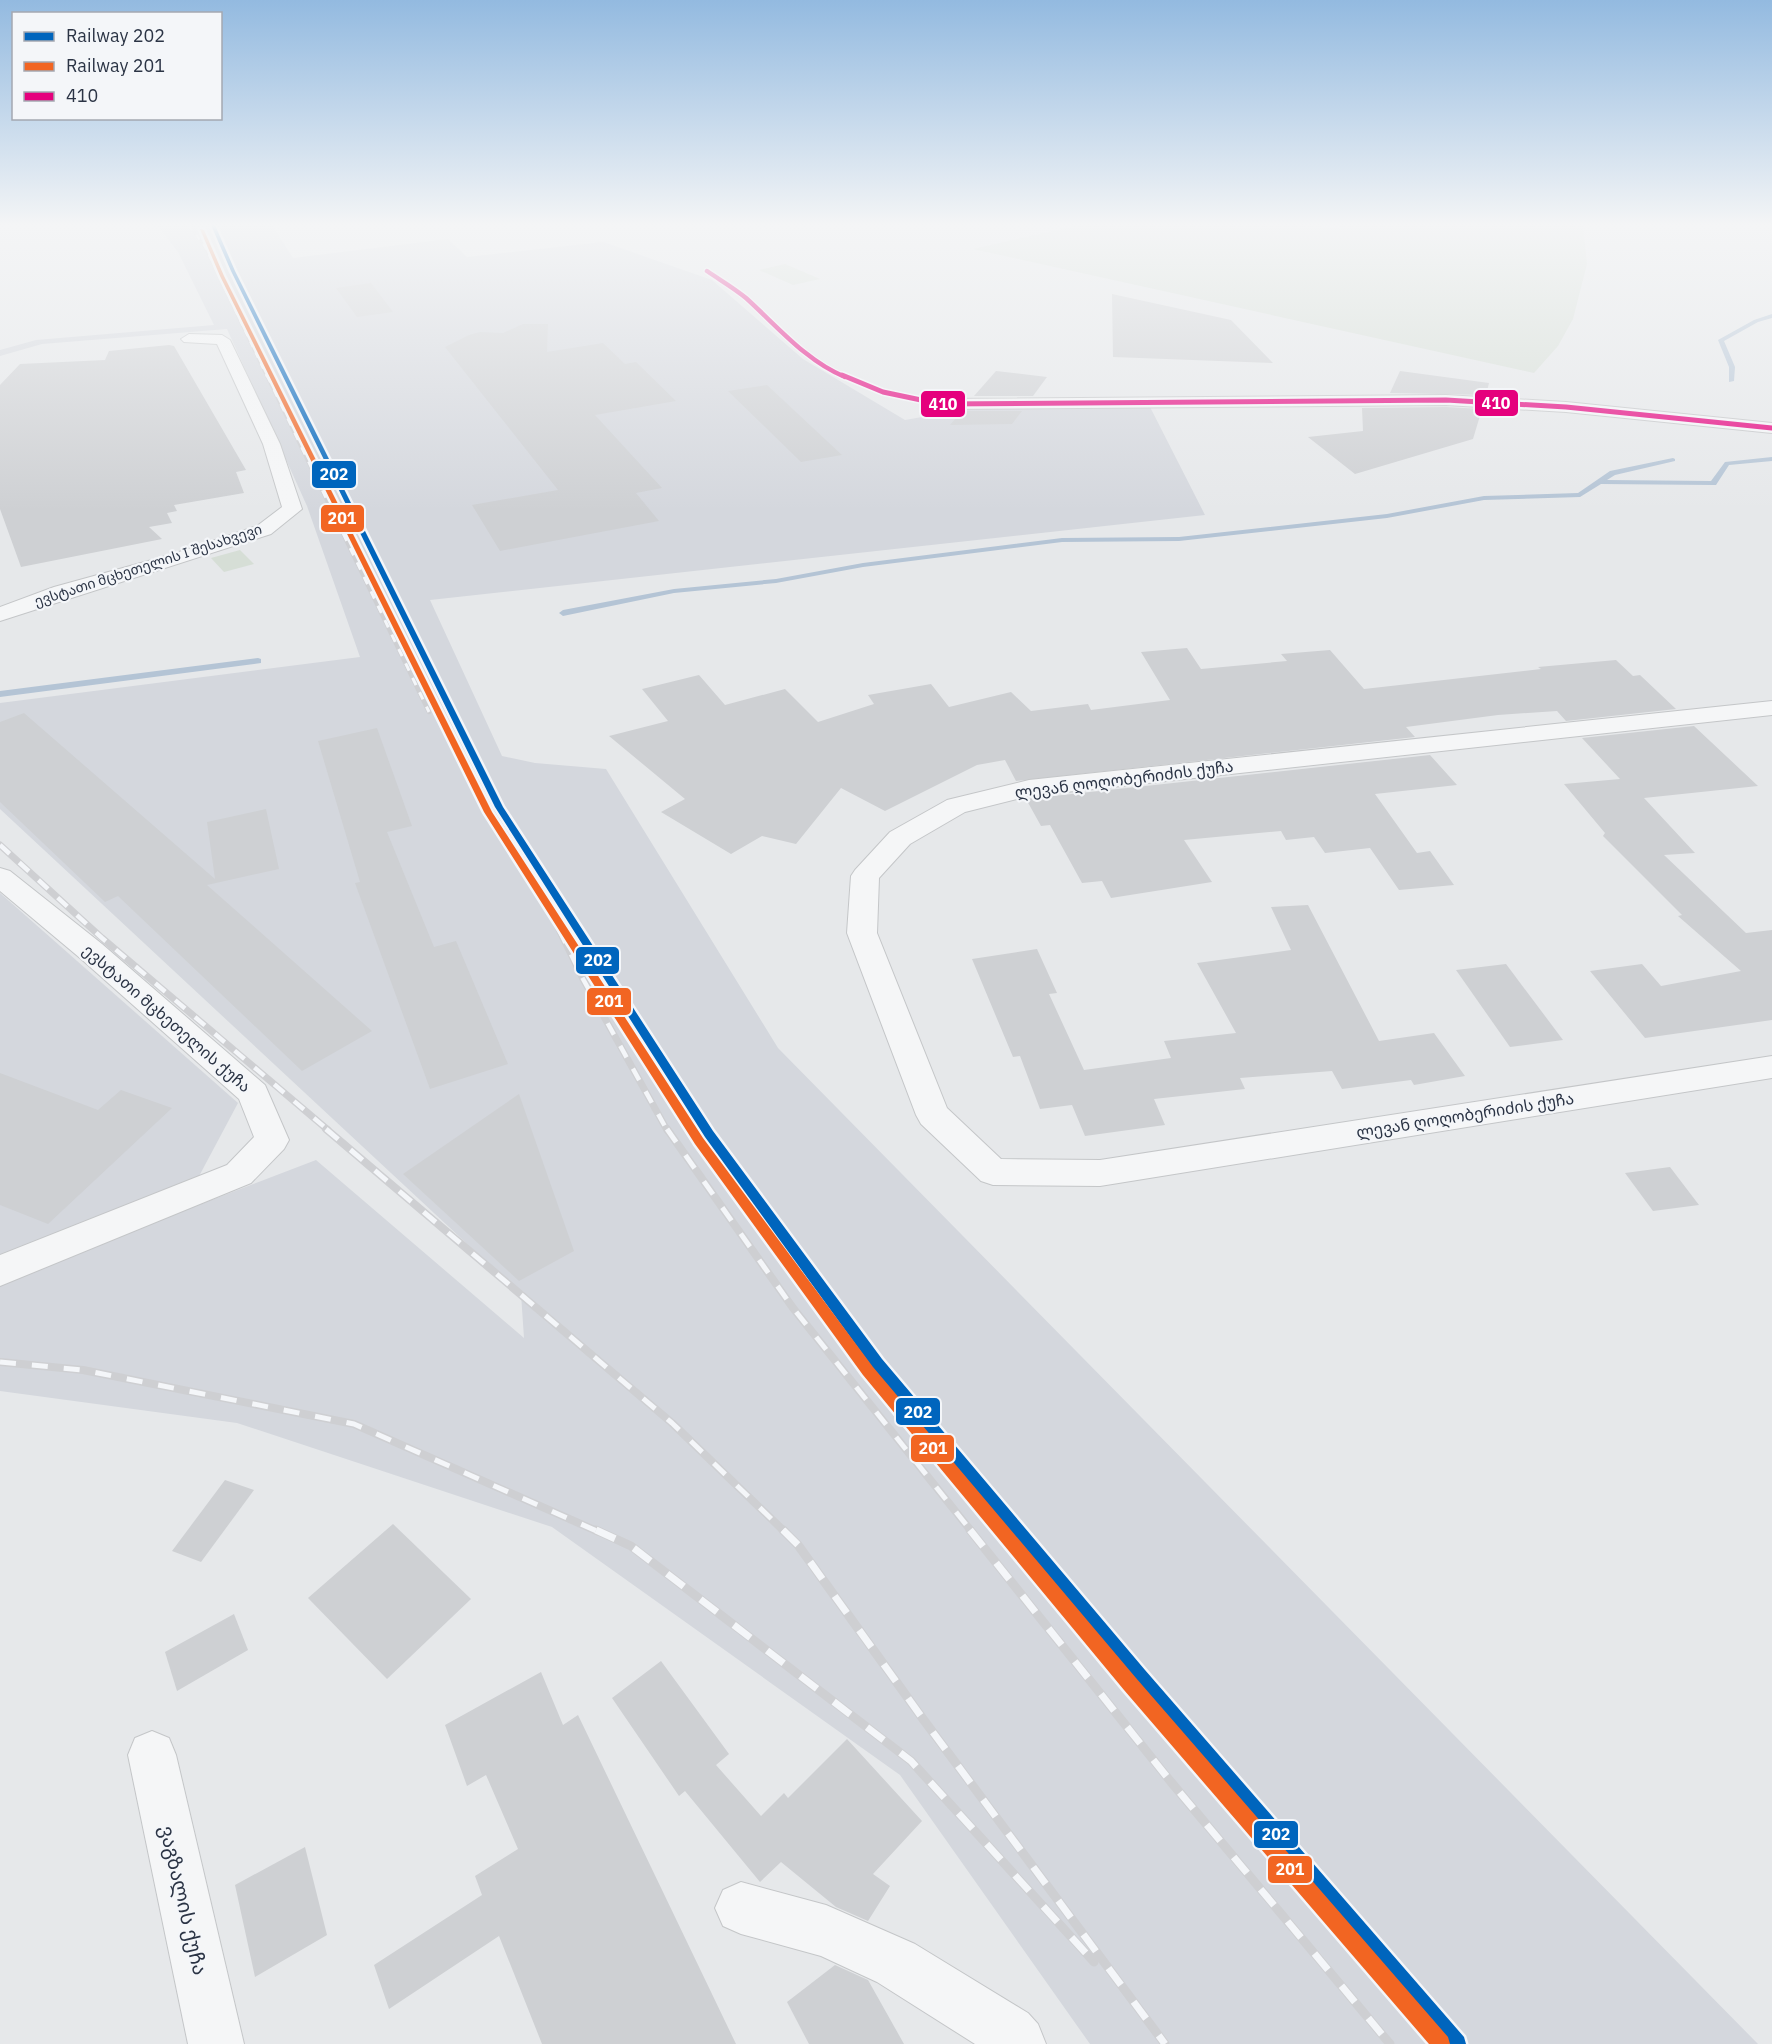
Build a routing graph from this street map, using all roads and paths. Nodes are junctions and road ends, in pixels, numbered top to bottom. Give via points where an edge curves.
1 (189, 339) dead end
2 (940, 404) dead end
3 (1772, 428) edge
4 (0, 614) edge
5 (1772, 708) edge
6 (0, 877) edge
7 (1772, 1067) edge
8 (0, 1270) edge
9 (152, 1755) dead end
10 (741, 1908) dead end
11 (216, 2044) edge
12 (1018, 2044) edge

1 - 4 street, ევსტათი მცხეთელის I შესახვევი via 222,340 287,485 292,509 264,530
2 - 3 street via 1456,400 1566,406
5 - 7 street, ლევან ღოღობერიძის ქუჩა via 1029,788 956,806 900,838 866,876 862,933 933,1115 993,1172 1100,1173
6 - 8 street, ევსტათი მცხეთელის ქუჩა via 253,1093 272,1140 239,1174
9 - 11 street, ვაგზალის ქუჩა
10 - 12 street via 826,1930 896,1963 1008,2033

